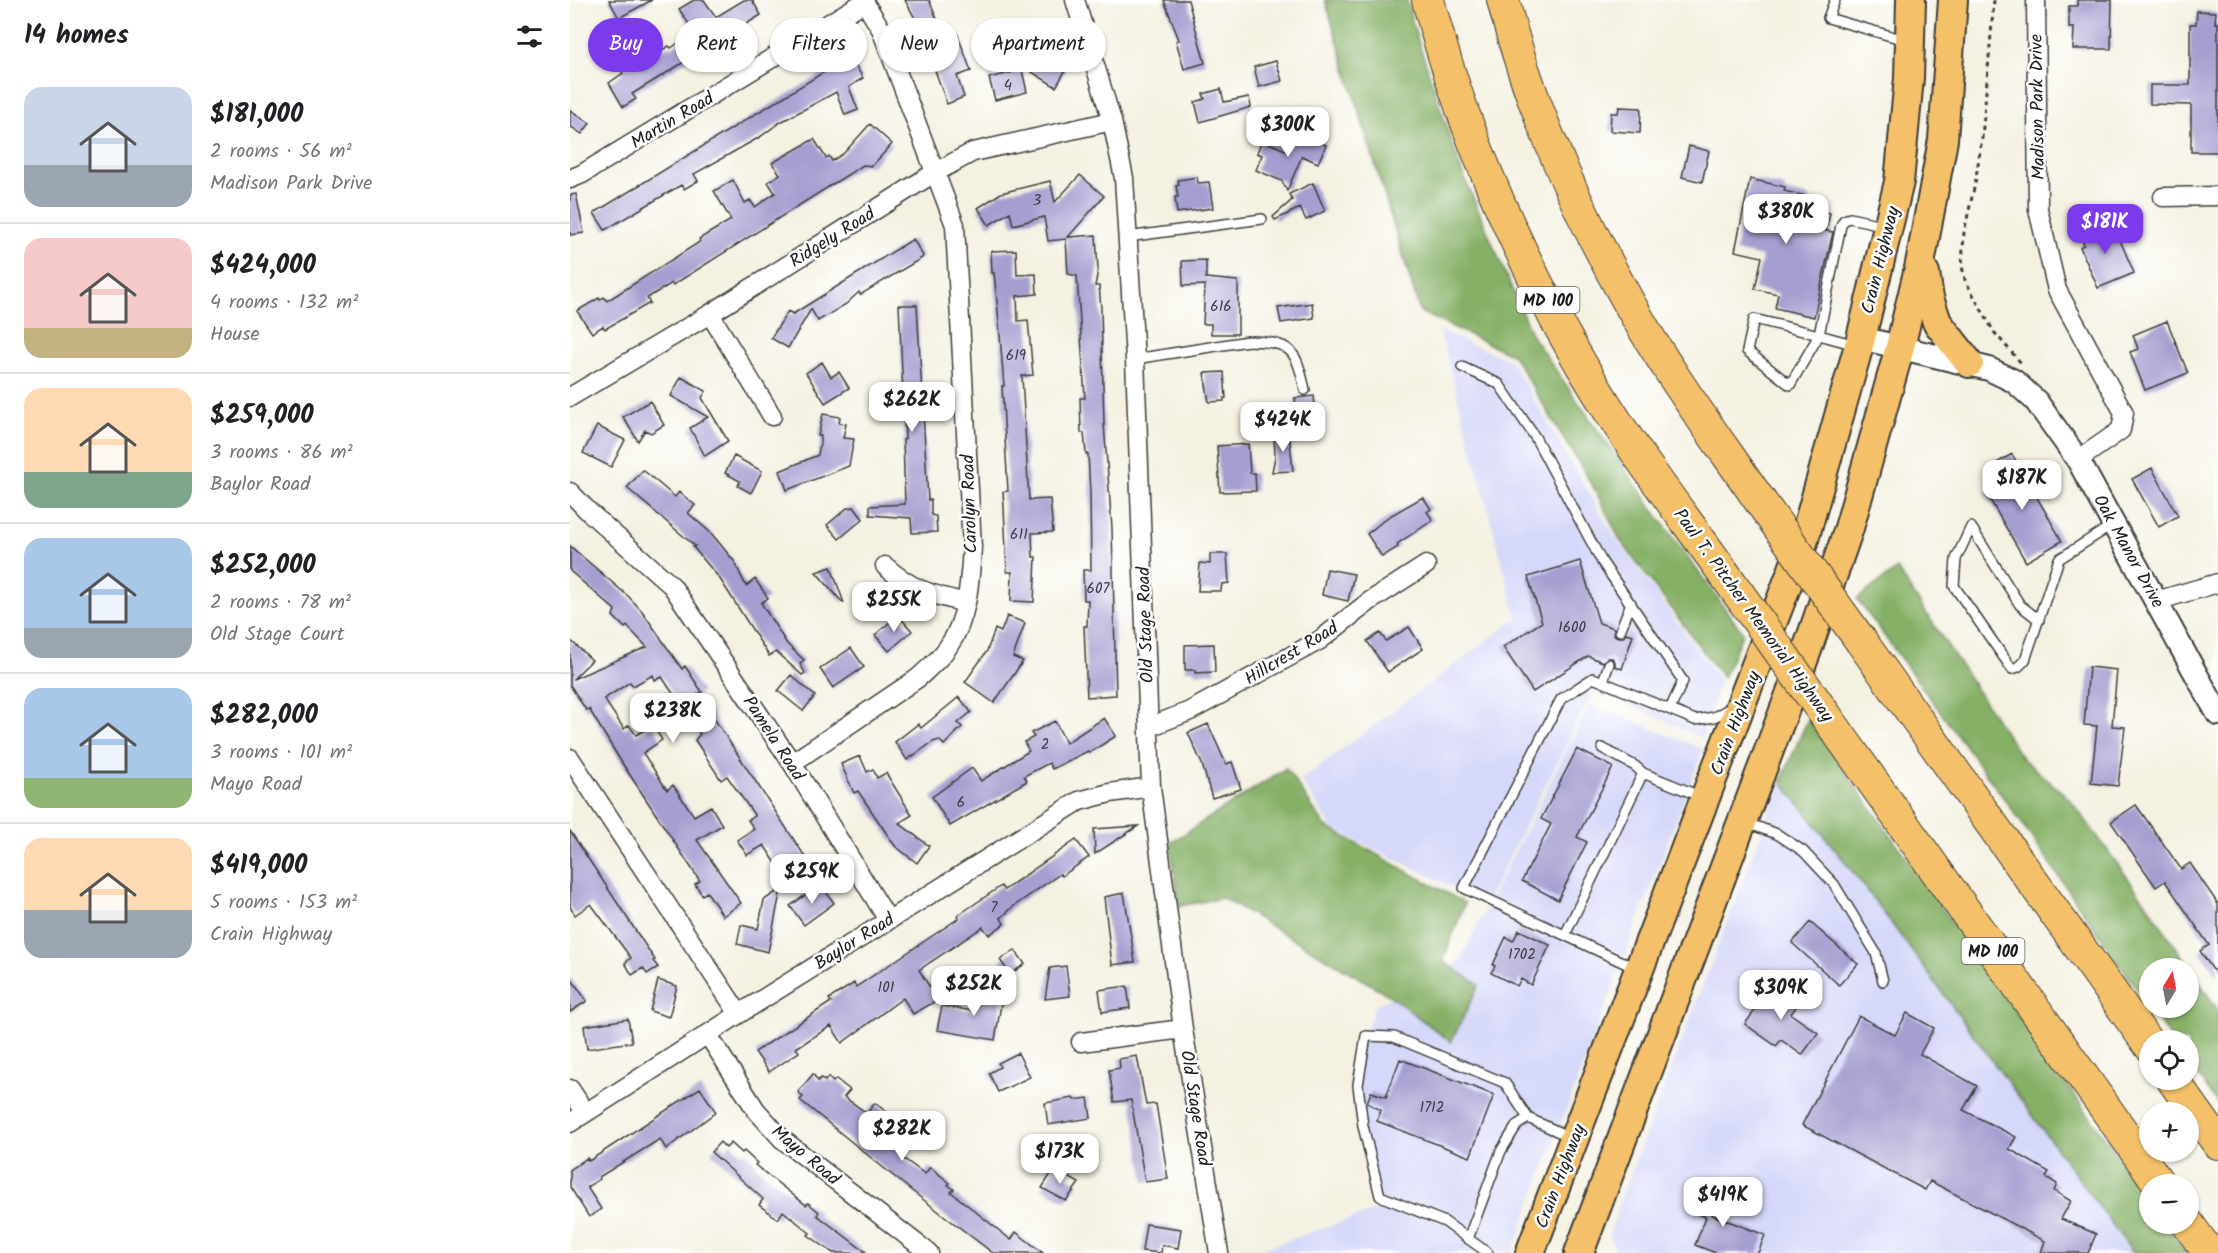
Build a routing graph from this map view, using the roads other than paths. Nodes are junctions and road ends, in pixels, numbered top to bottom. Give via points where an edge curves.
1 (1075, 0) edge
2 (1428, 0) edge
3 (1503, 0) edge
4 (1835, 0) edge
5 (1911, 0) edge
6 (1953, 0) edge
7 (2036, 0) edge
8 (864, 1) edge
9 (1910, 41) junction
10 (1112, 121) junction
11 (934, 173) junction
12 (570, 179) edge
13 (2218, 196) edge
14 (2163, 197) dead end
15 (1262, 219) dead end
16 (1888, 226) junction
17 (1127, 237) junction
18 (1920, 264) junction
19 (710, 314) junction
20 (1819, 336) junction
21 (1860, 342) junction
22 (1900, 347) junction
23 (1135, 359) junction
24 (1969, 363) junction
25 (1462, 367) dead end
26 (1305, 390) dead end
27 (570, 397) edge
28 (772, 416) dead end
29 (2078, 460) junction
30 (570, 492) edge
31 (2114, 524) junction
32 (1426, 565) dead end
33 (885, 566) dead end
34 (2218, 583) edge
35 (2156, 601) junction
36 (966, 603) junction
37 (1630, 603) junction
38 (2039, 620) junction
39 (1620, 631) dead end
40 (1609, 664) dead end
41 (1603, 681) junction
42 (1743, 701) junction
43 (1670, 709) junction
44 (2218, 714) edge
45 (1149, 727) junction
46 (1602, 748) dead end
47 (570, 758) edge
48 (792, 763) junction
49 (1643, 773) junction
50 (1151, 787) junction
51 (1706, 798) junction
52 (1742, 821) junction
53 (888, 920) junction
54 (1565, 935) junction
55 (1640, 970) junction
56 (1883, 981) dead end
57 (739, 1014) junction
58 (1184, 1029) junction
59 (2139, 1031) edge
60 (708, 1035) junction
61 (1081, 1042) dead end
62 (570, 1089) edge
63 (2180, 1090) edge
64 (585, 1112) junction
65 (1528, 1118) junction
66 (570, 1123) edge
67 (1574, 1139) junction
68 (2218, 1143) edge
69 (2152, 1174) edge
70 (1594, 1213) junction
71 (2195, 1234) edge
72 (1468, 1239) junction
73 (929, 1253) edge
74 (1219, 1253) edge
75 (1488, 1253) edge
76 (1530, 1253) edge
77 (1579, 1253) edge
78 (1600, 1253) edge
79 (2209, 1253) edge

1 - 10 street, Old Stage Road
2 - 69 highway, Paul T. Pitcher Memorial Highway / MD 100, bridge via 1473,139 1528,263 1572,347 1634,448
3 - 59 highway, bridge via 1542,120 1583,216 1630,304 1693,405 1760,501
4 - 9 lane via 1828,18
5 - 9 main road, Crain Highway
6 - 18 main road, Crain Highway via 1943,140
7 - 29 street, Madison Park Drive via 2038,209 2057,290 2124,412 2121,430
8 - 11 street, Carolyn Road via 881,29
8 - 12 street, Martin Road
9 - 16 main road, Crain Highway via 1899,182
10 - 11 street, Ridgely Road via 973,152
10 - 17 street, Old Stage Road via 1124,178
11 - 19 street, Ridgely Road
11 - 36 street, Carolyn Road via 955,225 972,547
13 - 14 street
15 - 17 lane
16 - 20 lane via 1844,220
16 - 21 main road, Crain Highway
17 - 23 street, Old Stage Road
18 - 22 main road, Crain Highway
18 - 24 main road via 1936,322
19 - 27 street, Ridgely Road
19 - 28 street
20 - 20 lane via 1790,385 1747,351 1754,319
20 - 21 lane
21 - 22 street, Oak Manor Drive
21 - 42 main road, Crain Highway via 1803,543
22 - 24 street, Oak Manor Drive
22 - 52 main road, Crain Highway via 1849,528
23 - 26 lane via 1248,341 1266,342 1293,353
23 - 45 street, Old Stage Road
24 - 29 street, Oak Manor Drive via 2014,381 2040,407
25 - 37 lane via 1499,384 1535,437 1602,562
29 - 31 street, Oak Manor Drive
30 - 48 street, Pamela Road via 672,586
31 - 35 street, Oak Manor Drive
31 - 38 lane via 2059,559
32 - 45 street, Hillcrest Road via 1320,640 1190,711
33 - 36 street via 912,587
34 - 35 street
35 - 44 street, Oak Manor Drive
36 - 48 street, Carolyn Road via 949,646 936,662
37 - 39 lane
37 - 43 lane via 1683,681
38 - 38 lane via 2025,660 2012,669 1954,586 1956,559 1971,526 2020,605
40 - 41 lane
41 - 43 lane
41 - 54 lane via 1593,678 1561,699 1464,888
42 - 43 lane via 1714,717 1695,720
42 - 51 main road, Crain Highway
45 - 50 street, Old Stage Road
46 - 49 lane
47 - 57 street
48 - 53 street, Pamela Road
49 - 51 lane
49 - 54 lane
50 - 53 street, Baylor Road via 1078,801
50 - 58 street, Old Stage Road
51 - 55 main road, Crain Highway
52 - 56 lane via 1777,834 1803,851 1834,884 1876,953
52 - 70 main road, Crain Highway
53 - 57 street, Baylor Road
54 - 55 lane
55 - 67 main road, Crain Highway
57 - 60 street, Baylor Road
58 - 61 street
58 - 74 street, Old Stage Road
60 - 64 street, Baylor Road
60 - 73 street, Mayo Road via 756,1110 782,1139
62 - 64 street
63 - 68 highway
64 - 66 street, Baylor Road
65 - 67 lane
65 - 72 lane via 1517,1125 1502,1151
65 - 72 lane via 1505,1083 1394,1037 1366,1036 1358,1085 1363,1126 1380,1196 1445,1222
67 - 76 main road, Crain Highway
70 - 77 main road, Crain Highway
70 - 78 main road
71 - 79 highway
72 - 75 lane

